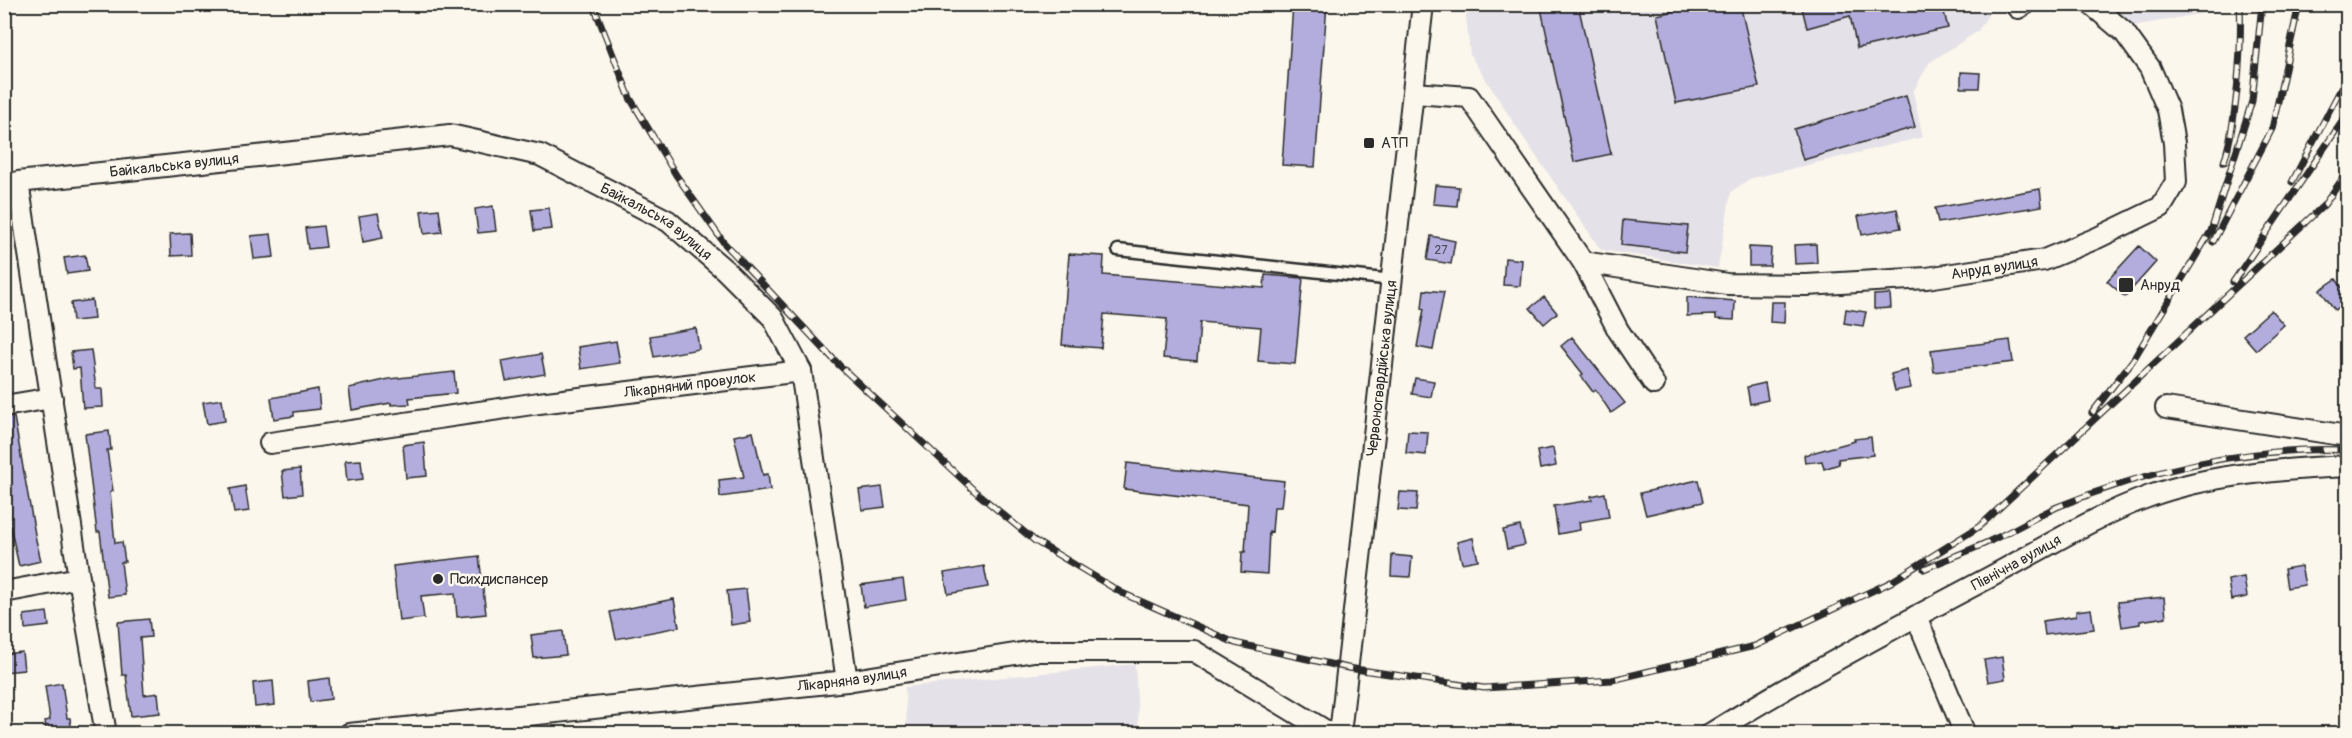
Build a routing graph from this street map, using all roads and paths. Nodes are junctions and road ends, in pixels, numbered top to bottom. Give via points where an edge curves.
1 (1423, 4) edge
2 (2091, 4) edge
3 (1414, 93) junction
4 (11, 182) edge
5 (1118, 250) dead end
6 (1583, 262) junction
7 (1393, 280) junction
8 (801, 371) junction
9 (1654, 384) dead end
10 (52, 398) junction
11 (4, 406) edge
12 (2166, 408) dead end
13 (2348, 436) edge
14 (270, 443) dead end
15 (2348, 466) edge
16 (79, 578) junction
17 (4, 592) edge
18 (1916, 616) junction
19 (847, 681) junction
20 (106, 734) edge
21 (349, 734) edge
22 (1331, 734) edge
23 (1340, 734) edge
24 (1710, 734) edge
25 (1965, 734) edge

1 - 3 street, Червоногвардійська вулиця
2 - 6 street, Анруд вулиця via 2124,32 2150,68 2168,110 2176,182 2161,207 2044,260 1927,278 1806,285 1727,284
3 - 6 street via 1469,97
3 - 7 street, Червоногвардійська вулиця
4 - 8 street, Байкальська вулиця via 450,135 540,155 668,221 773,318
4 - 10 street, Байкальська вулиця
5 - 7 lane
6 - 9 street via 1618,330
7 - 23 street, Червоногвардійська вулиця
8 - 14 street, Лікарняний провулок via 539,403
8 - 19 street
10 - 11 street
10 - 16 street, Байкальська вулиця
12 - 13 street
15 - 18 street, Північна вулиця via 2228,477 2150,496 2085,525
16 - 17 street
16 - 20 street, Байкальська вулиця
18 - 24 street, Північна вулиця
18 - 25 street
19 - 21 street, Лікарняна вулиця
19 - 22 street, Лікарняна вулиця via 1034,651 1194,651

